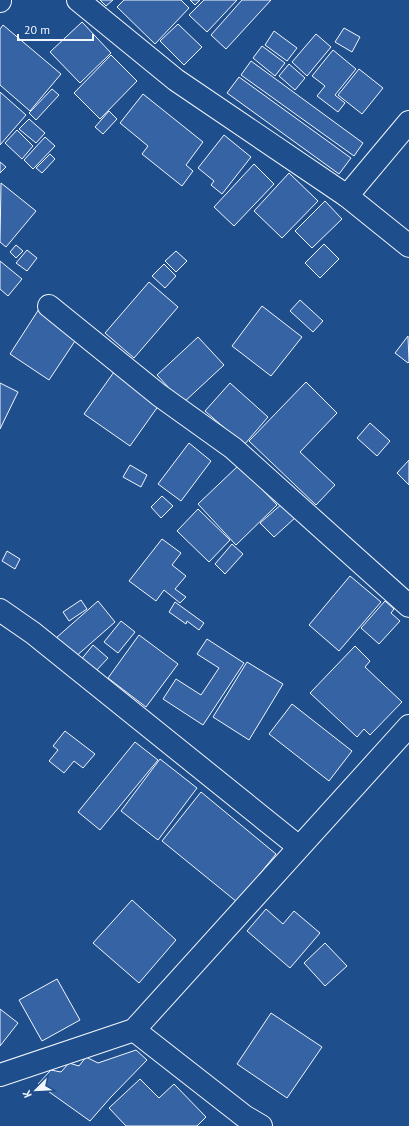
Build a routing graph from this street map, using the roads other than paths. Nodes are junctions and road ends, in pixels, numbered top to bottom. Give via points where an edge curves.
1 (78, 0) edge
2 (409, 122) edge
3 (347, 196) junction
4 (409, 246) edge
5 (49, 306) dead end
6 (409, 606) edge
7 (0, 610) edge
8 (409, 726) edge
9 (299, 847) junction
10 (134, 1030) junction
11 (0, 1075) edge
12 (261, 1126) edge

1 - 3 street via 176,80
2 - 3 street
3 - 4 street
5 - 6 street via 159,396 233,448
7 - 9 street via 33,633
8 - 9 street
9 - 10 street
10 - 11 street
10 - 12 street via 244,1116

